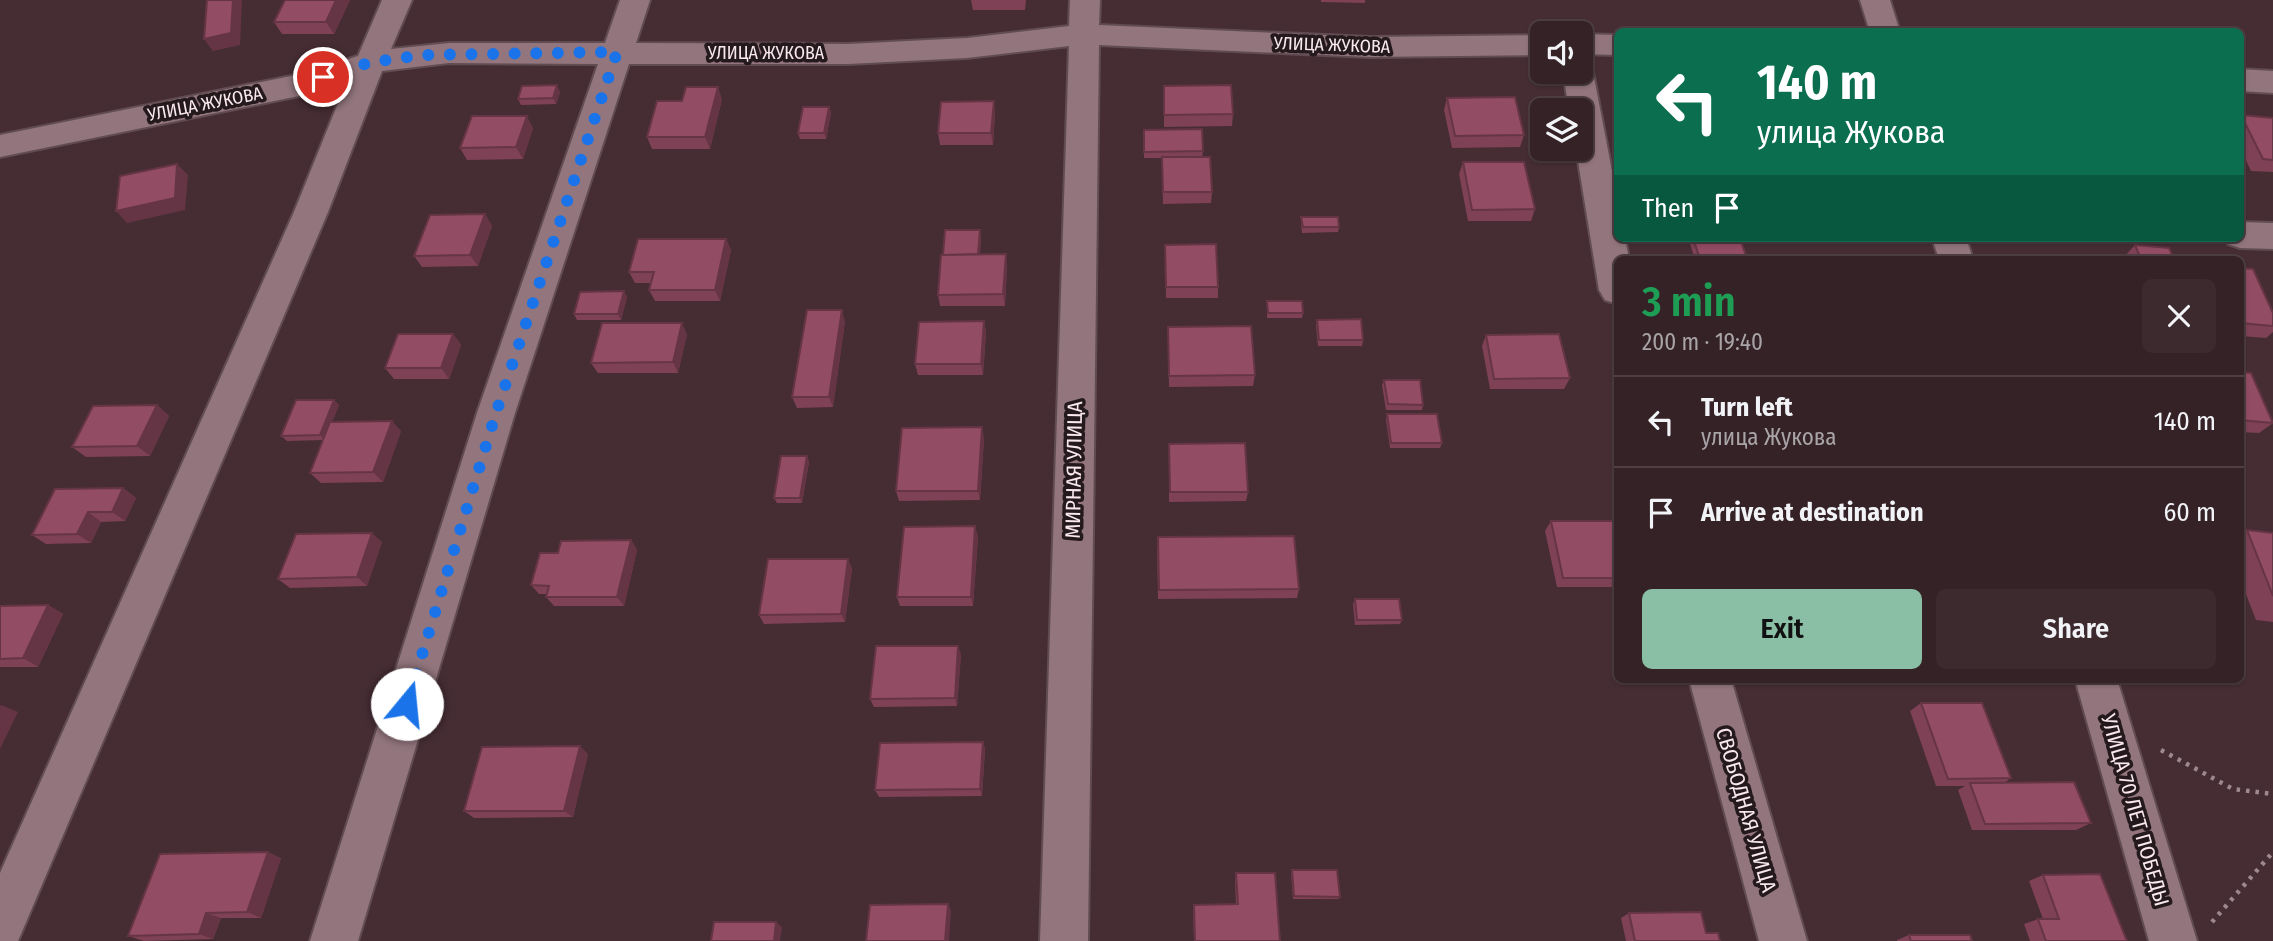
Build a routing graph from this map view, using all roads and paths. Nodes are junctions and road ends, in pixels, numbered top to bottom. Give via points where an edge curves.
1 (397, 0) edge
2 (635, 0) edge
3 (1875, 0) edge
4 (1084, 17) edge
5 (1884, 28) edge
6 (1530, 45) edge
7 (617, 52) junction
8 (372, 62) junction
9 (2244, 80) edge
10 (2273, 82) edge
11 (1593, 84) edge
12 (0, 146) edge
13 (2244, 235) edge
14 (2273, 236) edge
15 (1614, 265) edge
16 (1711, 683) edge
17 (2097, 683) edge
18 (2152, 743) dead end
19 (2273, 794) edge
20 (2273, 852) edge
21 (0, 927) edge
22 (2189, 936) edge
23 (334, 941) edge
24 (1064, 941) edge
25 (1783, 941) edge

1 - 8 street
2 - 7 street
3 - 5 street
4 - 6 street, УЛИЦА ЖУКОВА via 1370,47
4 - 7 street, УЛИЦА ЖУКОВА via 967,48 848,54
4 - 24 street, МИРНАЯ УЛИЦА
7 - 8 street, УЛИЦА ЖУКОВА via 449,53
7 - 23 street via 496,413
8 - 12 street, УЛИЦА ЖУКОВА via 299,85
8 - 21 street via 306,225
9 - 10 street
11 - 15 street
13 - 14 street
16 - 25 street, СВОБОДНАЯ УЛИЦА
17 - 22 street, УЛИЦА 70 ЛЕТ ПОБЕДЫ
18 - 19 path via 2233,789
20 - 22 path

